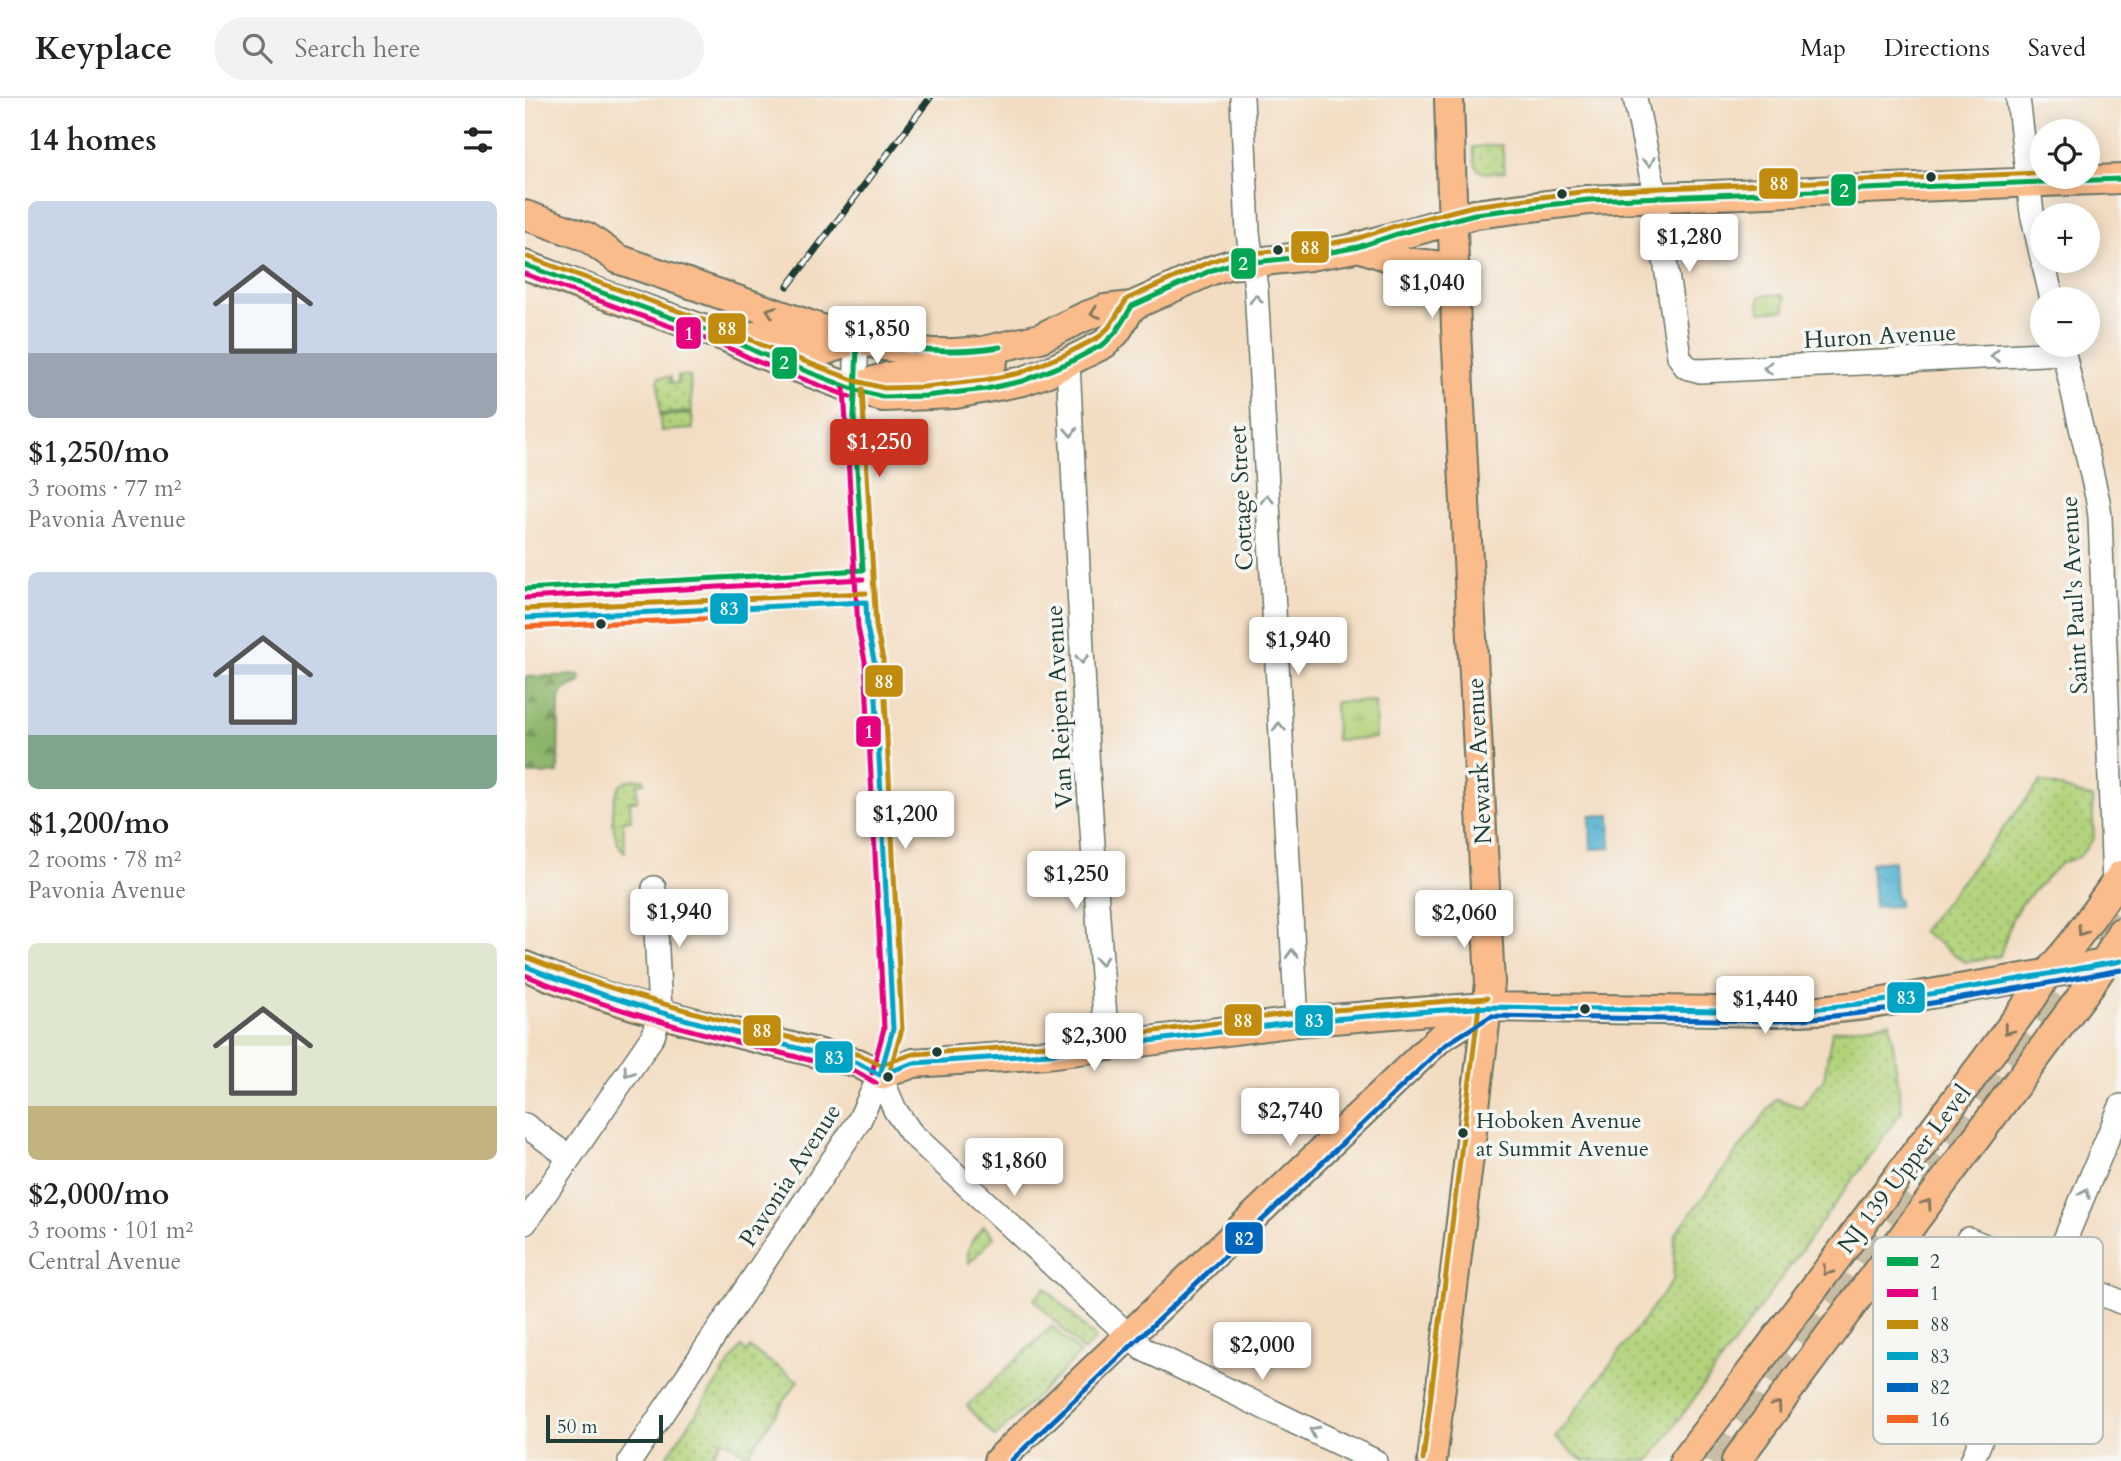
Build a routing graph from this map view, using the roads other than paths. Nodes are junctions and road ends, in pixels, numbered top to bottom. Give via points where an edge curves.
1 (1242, 98) edge
2 (1449, 98) edge
3 (1636, 98) edge
4 (2018, 98) edge
5 (2121, 180) edge
6 (2028, 183) junction
7 (1656, 198) junction
8 (2032, 203) edge
9 (525, 215) edge
10 (1454, 219) junction
11 (525, 230) edge
12 (1358, 247) junction
13 (618, 259) junction
14 (1252, 263) junction
15 (525, 265) edge
16 (1455, 281) junction
17 (1132, 306) junction
18 (727, 338) junction
19 (1040, 338) junction
20 (857, 340) junction
21 (2030, 351) edge
22 (2064, 357) edge
23 (1068, 363) junction
24 (853, 389) junction
25 (2114, 754) edge
26 (2117, 880) edge
27 (654, 888) dead end
28 (2121, 932) edge
29 (2113, 962) edge
30 (525, 966) edge
31 (2047, 974) junction
32 (1488, 1007) junction
33 (660, 1012) junction
34 (1297, 1022) junction
35 (1107, 1047) junction
36 (880, 1074) junction
37 (2121, 1106) edge
38 (525, 1125) edge
39 (569, 1157) junction
40 (525, 1223) edge
41 (1905, 1237) edge
42 (2067, 1237) edge
43 (1873, 1280) edge
44 (2103, 1295) edge
45 (2121, 1302) edge
46 (1128, 1336) junction
47 (1979, 1444) edge
48 (630, 1461) edge
49 (998, 1461) edge
50 (1375, 1461) edge
51 (1432, 1461) edge
52 (1684, 1461) edge
53 (1736, 1461) edge
54 (1972, 1461) edge

1 - 14 street, Cottage Street
2 - 10 main road, Newark Avenue
3 -> 7 street
4 - 6 street
5 - 6 main road
6 - 7 main road
6 - 8 street
7 - 10 main road via 1548,204
21 -> 7 street, Huron Avenue via 1700,371 1686,367 1679,356
9 - 13 main road via 587,237
10 - 12 main road
10 - 16 main road, Newark Avenue
11 - 13 main road via 585,253
12 - 14 main road
12 - 16 main road via 1404,262 1435,265
20 -> 13 main road
14 - 17 main road via 1212,270
34 -> 14 street, Cottage Street
15 - 18 main road
16 - 32 main road, Newark Avenue via 1490,971
17 -> 19 main road via 1105,309
17 - 23 main road via 1104,344
18 - 20 main road via 767,335 823,351
18 - 24 main road
19 - 20 main road via 983,351 933,353
19 - 24 main road via 979,369 883,377
20 - 24 street, Pavonia Avenue
22 - 25 street, Saint Paul's Avenue via 2099,509
23 - 24 main road via 1023,381 954,394 883,397
23 -> 35 street, Van Reipen Avenue
24 - 36 street, Pavonia Avenue via 867,627 874,660 893,1029
25 - 26 street, Saint Paul's Avenue via 2110,805
26 -> 31 main road, NJ 139 Upper Level
27 - 33 street
28 - 29 main road, NJ 139 Upper Level
29 - 31 main road
41 -> 29 main road, NJ 139 Upper Level
30 - 33 main road via 566,984
31 - 32 main road via 1820,1010
31 -> 52 main road, NJ 139 Upper Level
32 - 34 main road
32 - 46 main road via 1440,1038
32 - 51 main road, Newark Avenue
33 - 36 main road via 858,1063
33 -> 39 street via 653,1036
34 - 35 main road
35 - 36 main road via 913,1063
36 - 46 street via 911,1133
36 - 48 street, Pavonia Avenue via 859,1121
42 -> 37 street
38 - 39 street
39 - 40 street
53 -> 43 main road, NJ 139 Upper Level
44 - 45 street
46 - 49 main road
50 -> 46 street via 1143,1349
47 - 54 street

